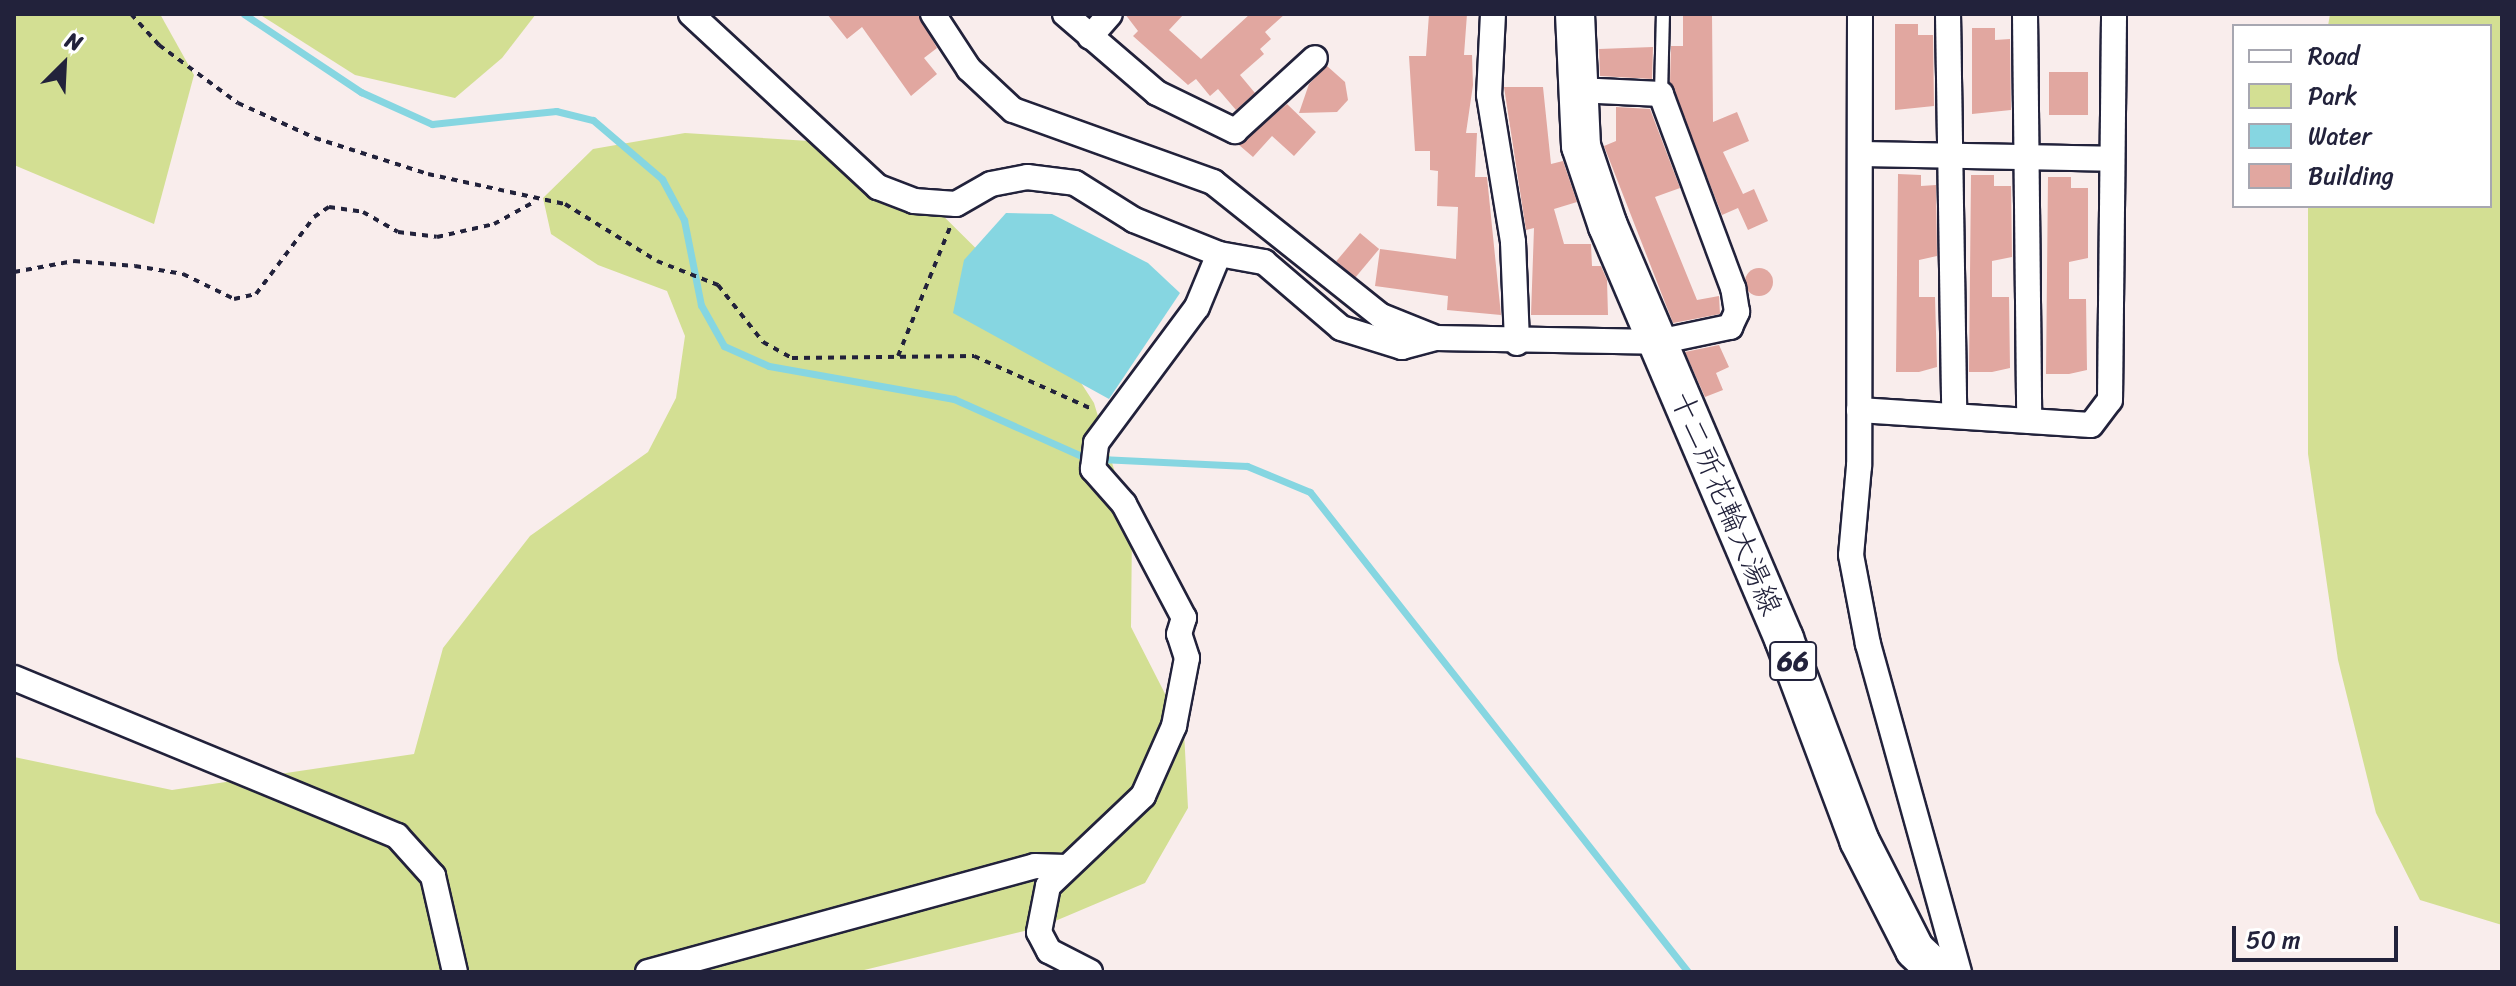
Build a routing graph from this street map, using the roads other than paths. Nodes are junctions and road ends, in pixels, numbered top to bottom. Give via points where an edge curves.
1 (691, 14) edge
2 (933, 14) edge
3 (1065, 14) edge
4 (1110, 14) edge
5 (1493, 14) edge
6 (1575, 14) edge
7 (1663, 14) edge
8 (1860, 14) edge
9 (1948, 14) edge
10 (2025, 14) edge
11 (2114, 14) edge
12 (1090, 37) junction
13 (1315, 58) dead end
14 (1577, 90) junction
15 (1661, 94) junction
16 (1861, 154) junction
17 (1951, 155) junction
18 (2026, 157) junction
19 (2112, 159) junction
20 (1219, 254) junction
21 (1436, 338) junction
22 (1658, 342) junction
23 (1517, 343) junction
24 (1859, 410) junction
25 (1954, 416) junction
26 (2029, 421) junction
27 (14, 678) edge
28 (1066, 867) junction
29 (455, 972) edge
30 (648, 972) edge
31 (1090, 972) edge
32 (1939, 972) edge
33 (1959, 972) edge

1 - 20 street via 878,187 914,201 956,204 991,184 1027,177 1075,183 1134,220
2 - 21 street via 969,69 1013,110 1213,182 1381,316
3 - 12 street
4 - 12 street
5 - 23 street via 1489,95 1513,242
6 - 14 main road, 十二所花輪大湯線 / 66
7 - 15 lane
8 - 16 street
9 - 17 street
10 - 18 street
11 - 19 street
12 - 13 street via 1157,93 1235,131
14 - 15 street
14 - 22 main road, 十二所花輪大湯線 / 66 via 1581,146
15 - 22 street via 1737,312 1730,327
16 - 17 street
16 - 24 street
17 - 18 street
17 - 25 street
18 - 19 street
18 - 26 street
19 - 26 street via 2110,400 2091,425
20 - 21 street via 1264,262 1341,328 1402,347
20 - 28 street via 1197,307 1096,443 1093,469 1124,504 1184,618 1179,634 1187,658 1174,726 1143,796
21 - 23 street
22 - 23 street
22 - 32 main road, 十二所花輪大湯線 / 66 via 1784,639 1859,840 1915,950
24 - 25 street
24 - 33 street via 1851,555 1868,644
25 - 26 street
27 - 29 street via 397,836 433,876
28 - 30 street via 1035,866
28 - 31 street via 1048,886 1039,932 1049,951

